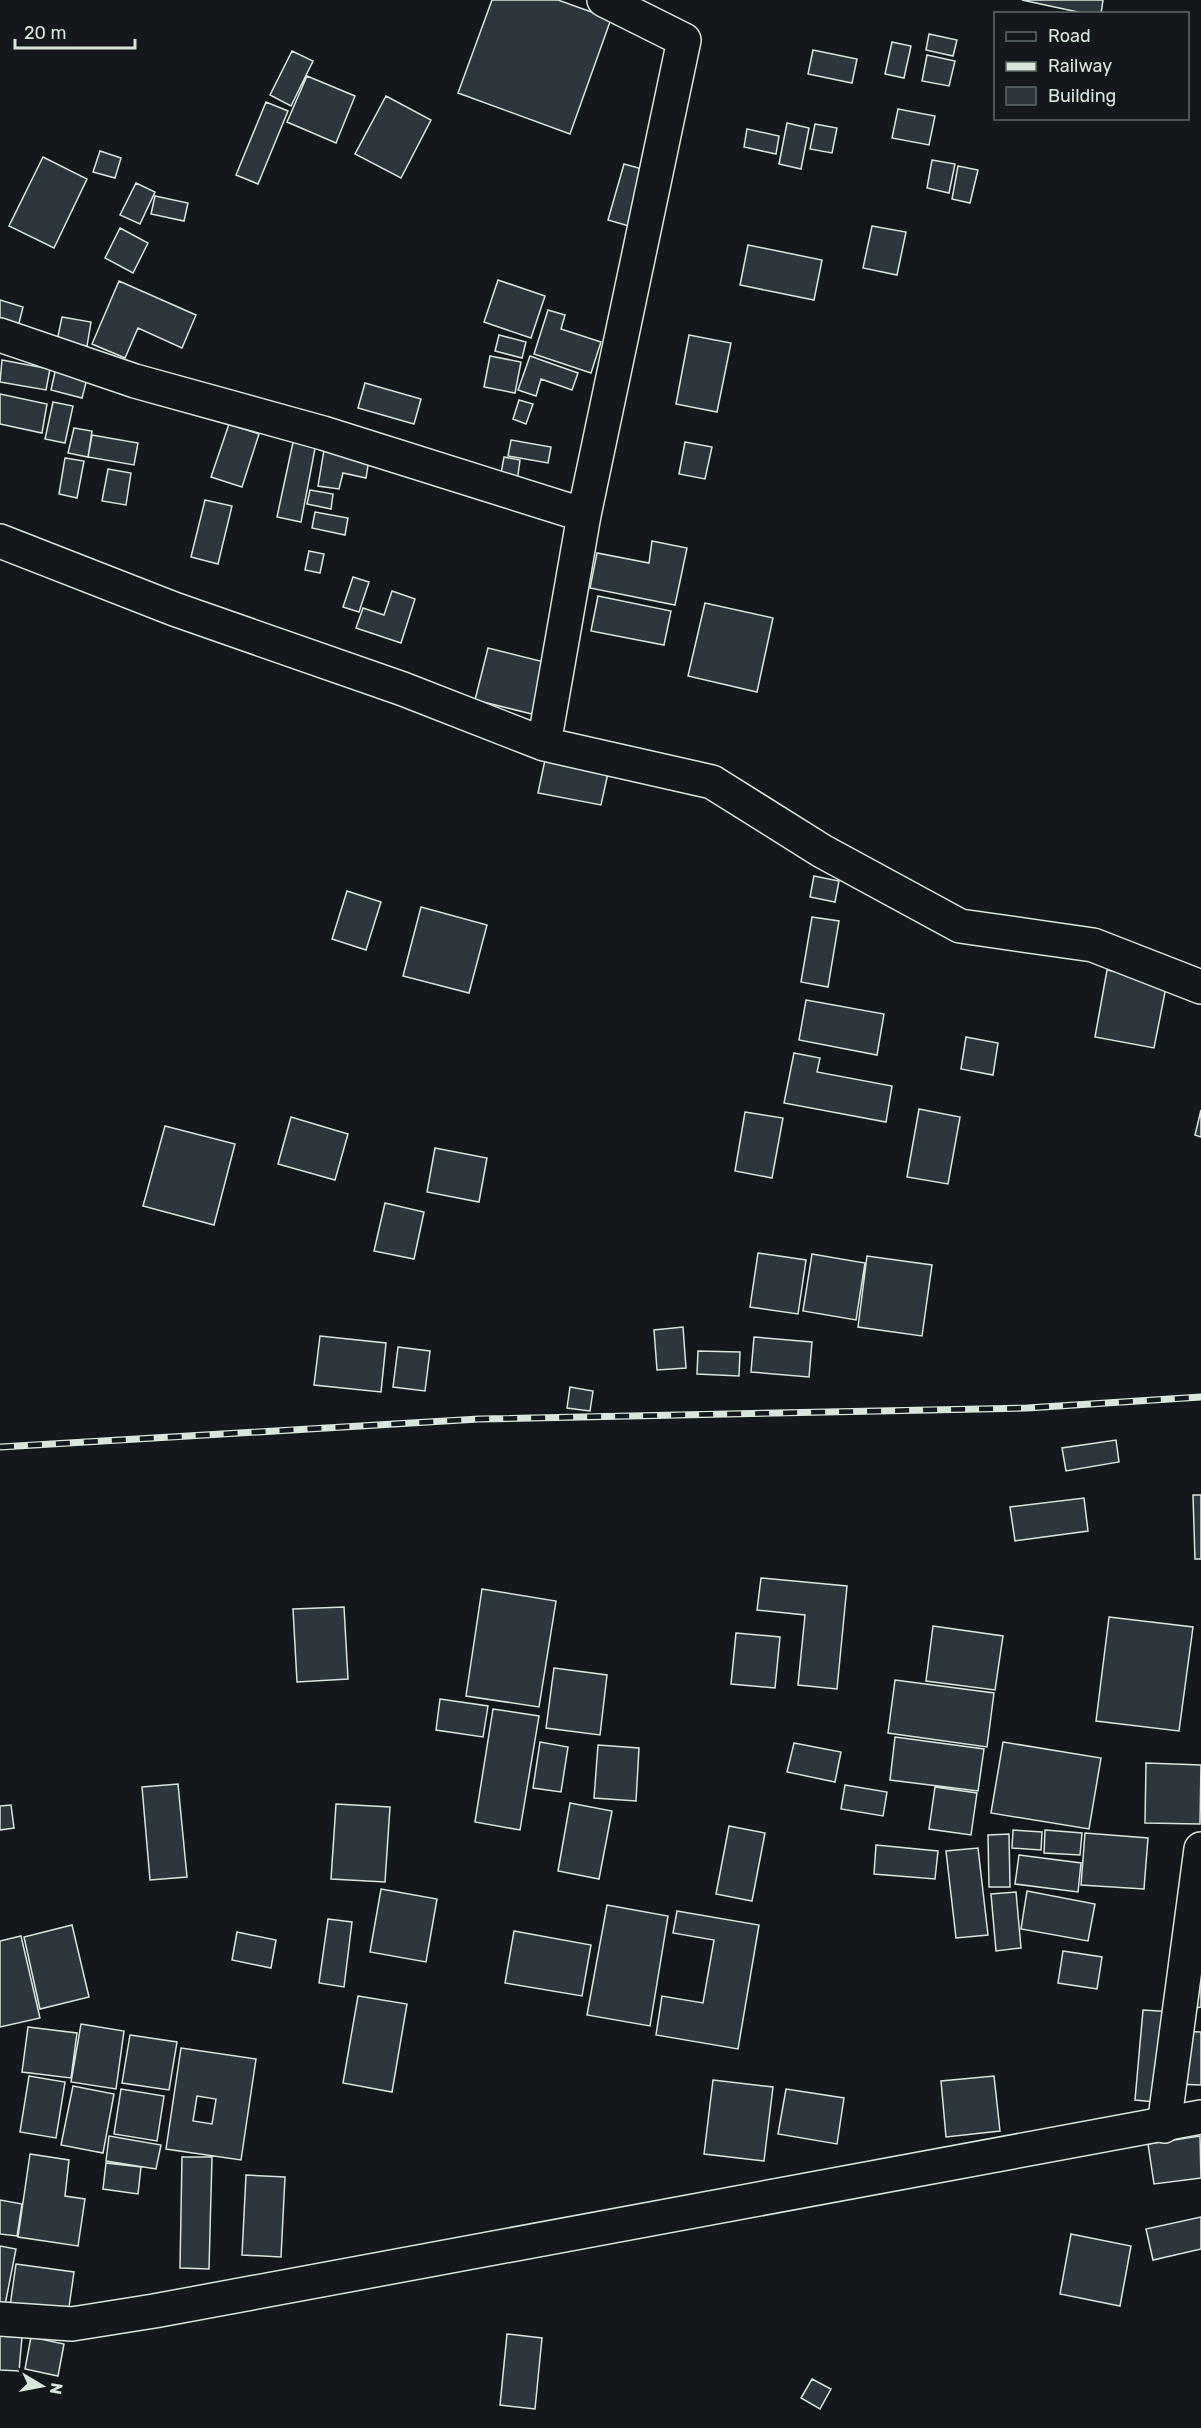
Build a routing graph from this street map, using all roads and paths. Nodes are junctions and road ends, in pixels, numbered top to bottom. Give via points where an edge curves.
1 (604, 0) edge
2 (0, 335) edge
3 (585, 515) junction
4 (0, 541) edge
5 (544, 744) junction
6 (1201, 987) edge
7 (1201, 1849) edge
8 (1201, 2117) edge
9 (1164, 2126) junction
10 (0, 2319) edge

1 - 3 street via 684,40
2 - 3 street via 135,381 323,433
3 - 5 street
4 - 5 street
5 - 6 street via 712,783 822,851 960,926 1093,945
7 - 9 street
8 - 9 street
9 - 10 street via 154,2311 72,2324

